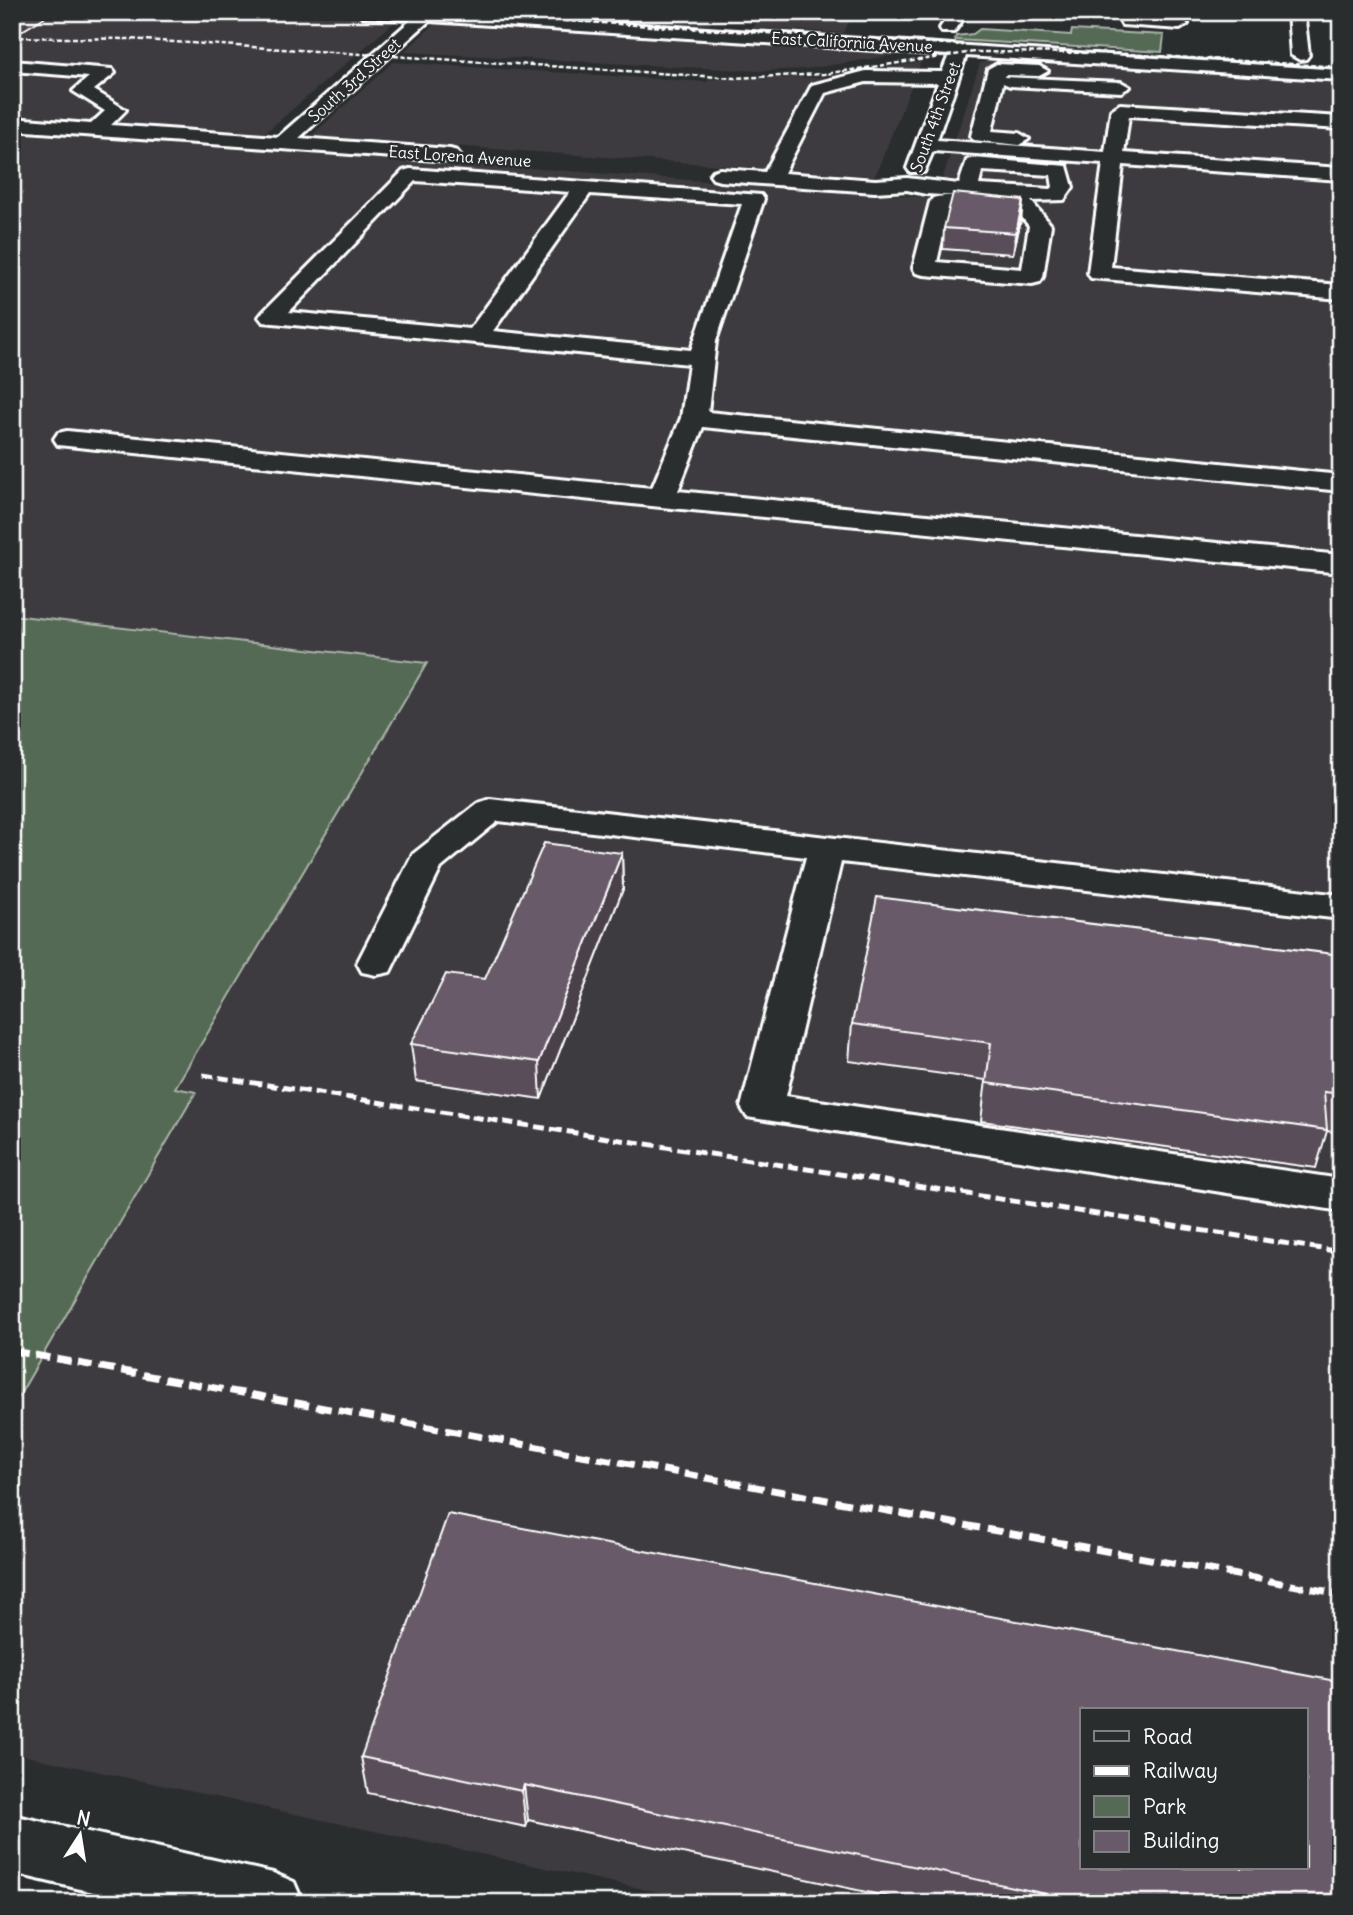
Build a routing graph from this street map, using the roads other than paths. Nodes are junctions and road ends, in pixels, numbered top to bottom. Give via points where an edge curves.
1 (363, 12) edge
2 (960, 12) edge
3 (1296, 12) edge
4 (425, 16) junction
5 (1181, 18) edge
6 (1128, 21) dead end
7 (948, 28) dead end
8 (1179, 44) dead end
9 (961, 49) junction
10 (1300, 55) dead end
11 (1158, 63) junction
12 (12, 66) edge
13 (1341, 75) edge
14 (950, 78) junction
15 (1341, 89) edge
16 (1156, 94) dead end
17 (1341, 105) edge
18 (1120, 110) junction
19 (1185, 114) junction
20 (1341, 123) edge
21 (12, 124) edge
22 (95, 130) junction
23 (283, 143) junction
24 (925, 145) junction
25 (1115, 152) junction
26 (465, 156) dead end
27 (1184, 163) junction
28 (702, 173) dead end
29 (1341, 174) edge
30 (772, 178) junction
31 (906, 184) junction
32 (585, 186) junction
33 (967, 191) junction
34 (1021, 202) junction
35 (1341, 292) edge
36 (477, 336) junction
37 (702, 358) junction
38 (694, 418) junction
39 (67, 439) dead end
40 (1341, 483) edge
41 (661, 499) junction
42 (1341, 565) edge
43 (826, 849) junction
44 (1341, 907) edge
45 (376, 963) dead end
46 (1341, 1195) edge
47 (12, 1844) edge
48 (272, 1903) edge

1 - 4 street, East California Avenue
2 - 7 street
3 - 10 street
4 - 9 street, East California Avenue via 726,28
4 - 23 street, South 3rd Street
5 - 6 street
5 - 8 street
9 - 11 street, East California Avenue
9 - 14 street, South 4th Street
11 - 13 street, East California Avenue
11 - 15 street via 1157,78
12 - 22 street via 106,73 82,90 117,110
14 - 24 street, South 4th Street
14 - 30 street via 866,76 818,89
16 - 17 street
18 - 19 street
18 - 25 street
18 - 25 street via 1121,75 997,69 981,136
19 - 20 street
19 - 27 street
21 - 22 street, East Lorena Avenue
22 - 23 street, East Lorena Avenue
23 - 26 street, East Lorena Avenue
24 - 25 street
24 - 31 street, South 4th Street
25 - 27 street
25 - 35 street via 1099,273
27 - 29 street
28 - 30 street
30 - 31 street
31 - 33 street
32 - 36 street
32 - 36 street via 410,175 271,317
32 - 37 street via 754,199
33 - 34 street
33 - 34 street via 974,164 1060,170 1063,187 1057,196
34 - 34 street via 1040,225 1032,277 923,268 940,202
36 - 37 street
37 - 38 street
38 - 40 street
38 - 41 street
39 - 41 street
41 - 42 street
43 - 44 street
43 - 45 street via 490,810 426,862
43 - 46 street via 762,1107
47 - 48 street

